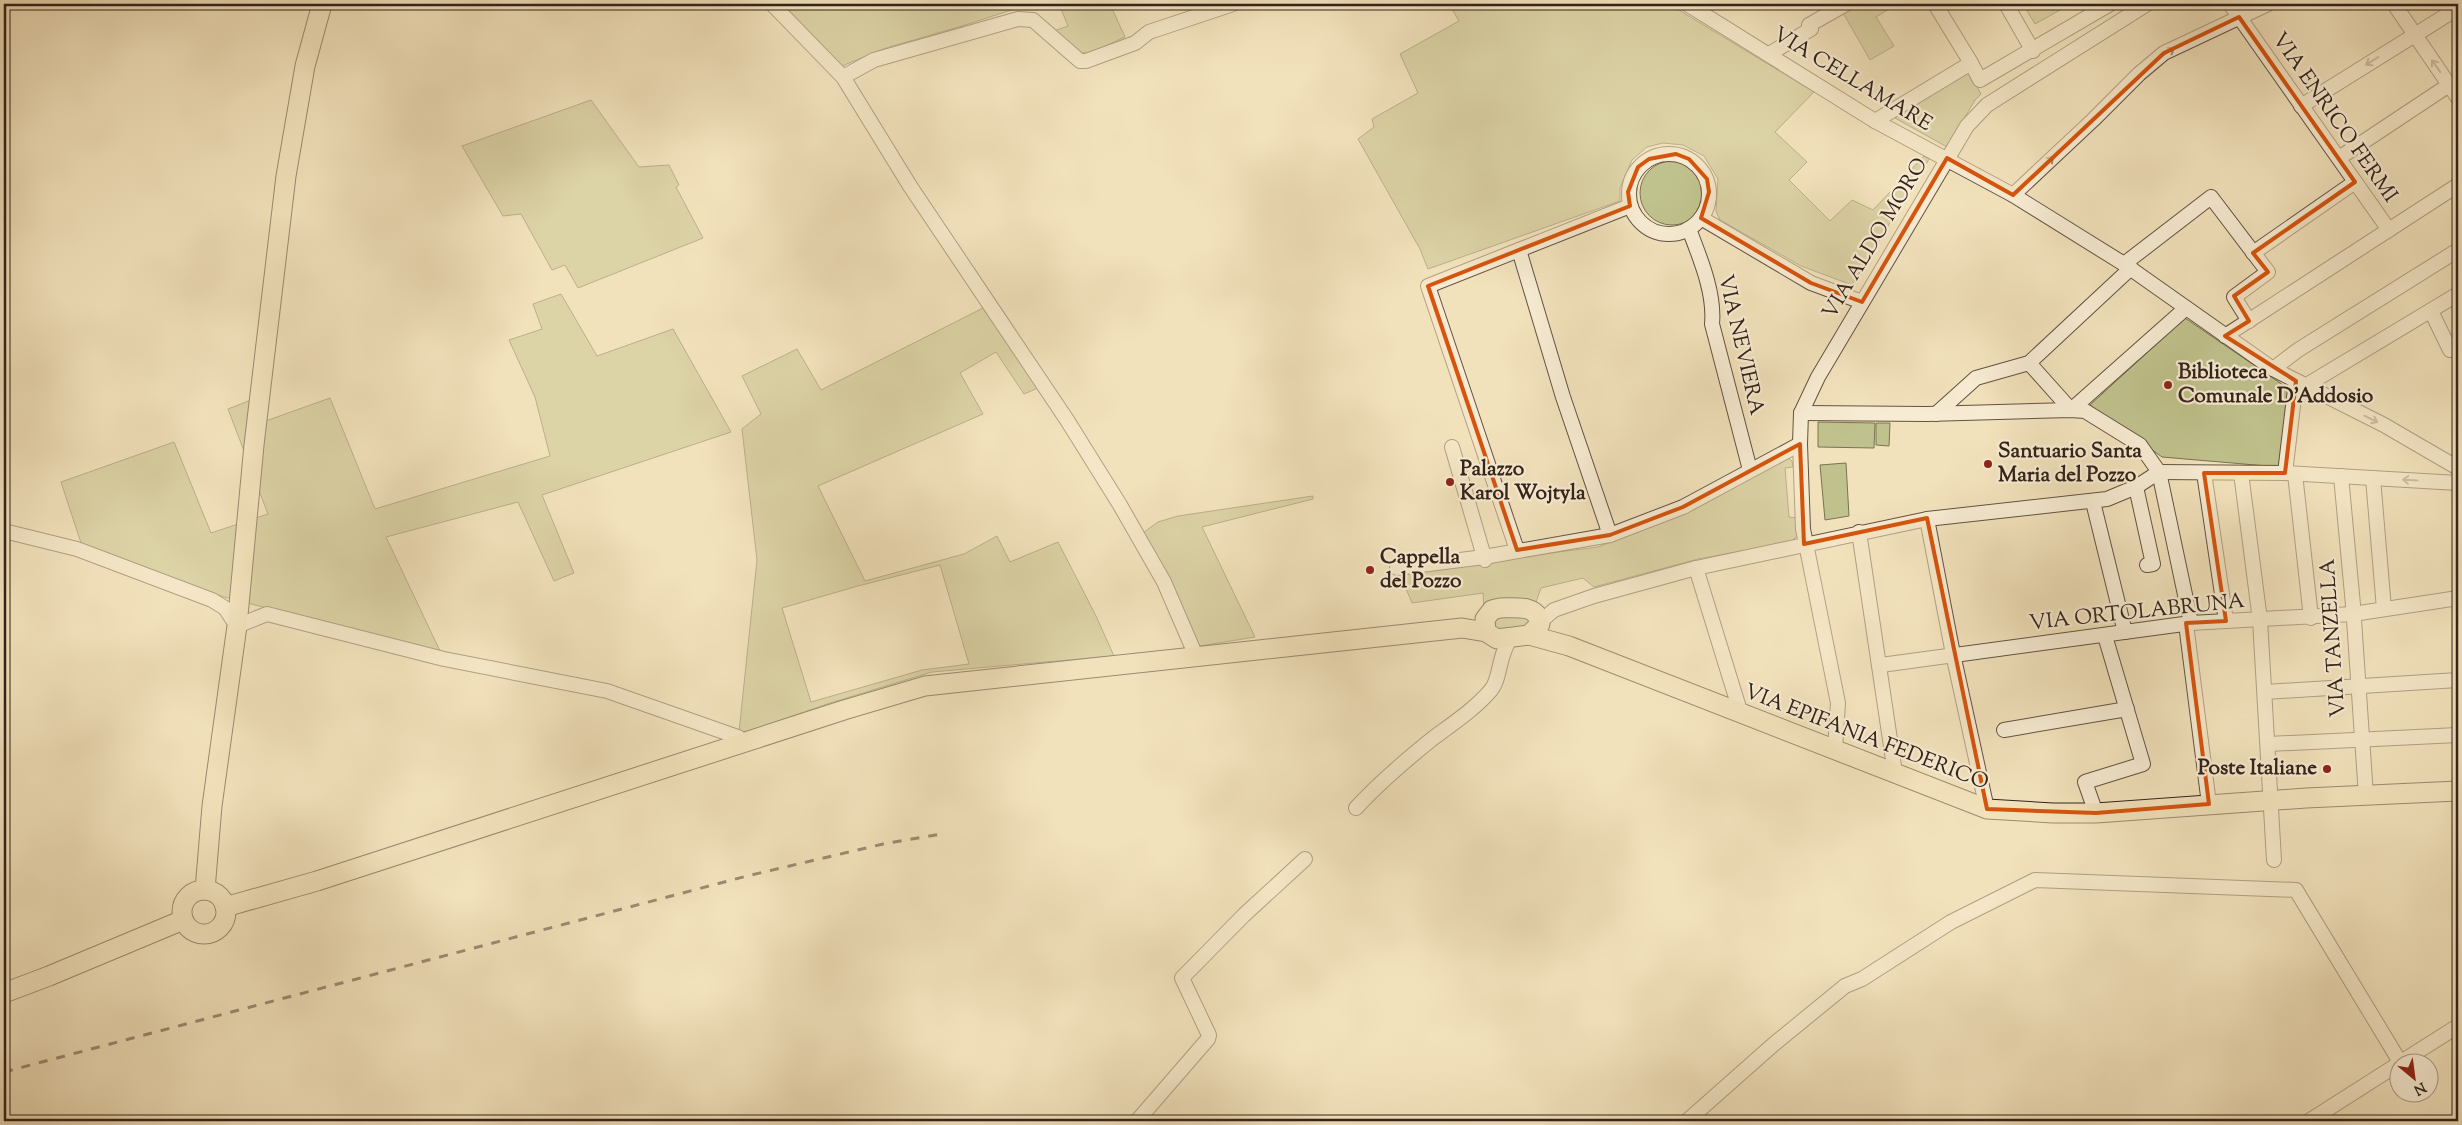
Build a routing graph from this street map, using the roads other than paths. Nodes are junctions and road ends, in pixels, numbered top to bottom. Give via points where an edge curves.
1 (322, 4) edge
2 (772, 4) edge
3 (1233, 4) edge
4 (1687, 4) edge
5 (1846, 4) edge
6 (1935, 4) edge
7 (2006, 4) edge
8 (2110, 4) edge
9 (2147, 4) edge
10 (2230, 4) edge
11 (2268, 4) edge
12 (2394, 4) edge
13 (2458, 8) edge
14 (2239, 17) junction
15 (2414, 35) junction
16 (2034, 50) junction
17 (1768, 54) junction
18 (1971, 63) junction
19 (843, 77) junction
20 (2449, 85) junction
21 (2458, 98) edge
22 (2301, 106) junction
23 (1876, 121) junction
24 (1947, 158) junction
25 (2339, 158) junction
26 (2355, 182) junction
27 (2458, 185) edge
28 (2012, 195) junction
29 (1630, 206) junction
30 (1701, 218) junction
31 (1689, 229) junction
32 (2389, 230) junction
33 (1519, 250) junction
34 (2458, 250) edge
35 (2253, 253) junction
36 (2128, 266) junction
37 (2458, 294) edge
38 (1862, 302) junction
39 (2186, 308) junction
40 (2431, 311) junction
41 (2249, 320) junction
42 (2225, 336) junction
43 (2458, 347) edge
44 (2029, 363) junction
45 (2274, 369) junction
46 (2300, 384) junction
47 (2071, 410) junction
48 (1801, 413) junction
49 (1936, 414) junction
50 (1800, 444) junction
51 (1452, 447) dead end
52 (2458, 468) edge
53 (1750, 470) junction
54 (2159, 472) junction
55 (2204, 472) junction
56 (2241, 473) junction
57 (2290, 474) junction
58 (2341, 476) junction
59 (2373, 478) junction
60 (2458, 482) edge
61 (2136, 487) junction
62 (2093, 502) junction
63 (1928, 519) junction
64 (4, 531) edge
65 (1860, 532) junction
66 (1610, 535) junction
67 (1804, 544) junction
68 (1517, 550) junction
69 (1484, 558) junction
70 (2147, 565) dead end
71 (1397, 568) dead end
72 (1696, 568) junction
73 (241, 582) junction
74 (2458, 598) edge
75 (212, 600) junction
76 (2384, 610) junction
77 (2353, 614) junction
78 (2311, 618) junction
79 (2260, 620) junction
80 (2226, 621) junction
81 (2188, 623) junction
82 (237, 626) junction
83 (1530, 626) junction
84 (1488, 628) junction
85 (2125, 632) junction
86 (2105, 636) junction
87 (1953, 654) junction
88 (1196, 656) junction
89 (1880, 665) junction
90 (1497, 671) junction
91 (2458, 680) edge
92 (2357, 687) junction
93 (2265, 692) junction
94 (2127, 709) junction
95 (1741, 714) junction
96 (2004, 730) dead end
97 (2458, 735) edge
98 (2361, 740) junction
99 (745, 743) junction
100 (2268, 744) junction
101 (1835, 749) junction
102 (1895, 773) junction
103 (2458, 791) edge
104 (2366, 796) junction
105 (2270, 800) junction
106 (2209, 804) junction
107 (1356, 808) dead end
108 (1987, 809) junction
109 (2096, 813) junction
110 (1305, 859) dead end
111 (2274, 860) dead end
112 (205, 890) junction
113 (225, 907) junction
114 (183, 920) junction
115 (4, 993) edge
116 (2458, 1026) edge
117 (2393, 1052) edge
118 (2417, 1052) edge
119 (2390, 1069) edge
120 (1137, 1121) edge
121 (1687, 1121) edge
122 (2309, 1121) edge

1 - 73 main road via 305,66 286,176
2 - 19 street
3 - 19 street via 1149,32 1135,43 1086,61 1080,61 1033,20 1018,19 874,60
4 - 17 street, VIA CELLAMARE
5 - 17 street
6 - 18 street
7 - 16 street
8 - 16 street
9 - 24 street, VIA ALDO MORO via 1987,105 1967,126
10 - 14 street, VIA ENRICO FERMI
11 - 14 street
12 - 15 street
13 - 15 street
14 - 22 street, VIA ENRICO FERMI
28 -> 14 street via 2164,53
20 -> 15 street
15 -> 22 street
16 - 18 street via 1980,80
17 - 23 street, VIA CELLAMARE
18 - 23 street
19 - 88 street via 910,186 1120,505 1164,582
20 - 21 street
20 - 25 street
22 - 25 street, VIA ENRICO FERMI
23 - 24 street, VIA CELLAMARE
24 - 28 street, VIA CELLAMARE
24 - 38 street, VIA ALDO MORO
25 - 26 street, VIA ENRICO FERMI
26 - 32 street, VIA ENRICO FERMI
26 - 35 street
27 - 32 street
28 - 36 street, VIA CELLAMARE
29 - 30 street via 1630,185 1638,167 1649,158 1676,154 1689,158 1706,179 1708,206
29 - 31 street via 1639,221 1654,232 1678,234
29 - 33 street
30 - 31 street
30 - 38 street via 1811,283
31 - 53 street, VIA NEVIERA via 1713,310 1712,324
32 - 41 street
33 - 66 street via 1562,397
33 - 68 street via 1428,286
34 - 45 street via 2298,350
35 - 36 street via 2211,197
35 - 41 street via 2268,272 2234,296
36 - 39 street, VIA CELLAMARE
36 - 44 street
37 - 40 street
38 - 48 street, VIA ALDO MORO
39 - 42 street, VIA CELLAMARE
39 - 47 street
40 - 43 street via 2450,350
40 - 46 street
41 - 42 street
42 - 45 street, VIA CELLAMARE
44 - 47 street
44 - 49 street via 1976,378
45 - 46 street, VIA CELLAMARE
46 -> 52 street, VIA CELLAMARE via 2393,430
46 - 57 street
47 - 49 street
47 - 54 street via 2085,411 2140,445
48 - 49 street
48 - 50 street, VIA ALDO MORO
50 - 53 street
50 - 67 street, VIA ALDO MORO
51 - 69 street
53 - 66 street via 1683,507
54 - 55 street
54 - 61 street
54 - 81 street
55 - 56 street
55 - 80 street
56 - 57 street
56 - 79 street
57 - 58 street
57 - 78 street
58 - 59 street
58 - 77 street, VIA TANZELLA
60 -> 59 street
59 - 76 street
61 - 62 street
61 - 70 street via 2153,564
62 - 63 street
62 - 85 street
63 - 65 street
63 - 87 street
64 - 75 street via 76,549
65 - 67 street
65 - 89 street
66 - 68 street
67 - 72 street
67 - 101 street, VIA ALDO MORO via 1838,703
68 - 69 street
69 - 71 street
72 - 83 street via 1594,596
72 - 95 street
73 - 75 street via 230,593
73 - 82 main road
74 - 76 street, VIA ORTOLABRUNA
75 - 82 street via 225,608
76 - 77 street, VIA ORTOLABRUNA
77 - 78 street, VIA ORTOLABRUNA
77 - 92 street, VIA TANZELLA
78 - 79 street, VIA ORTOLABRUNA
79 - 80 street, VIA ORTOLABRUNA
79 - 93 street
80 - 81 street, VIA ORTOLABRUNA
81 - 85 street, VIA ORTOLABRUNA
81 - 106 street
82 - 99 street via 267,614 444,659 607,691 738,737
82 - 112 main road via 212,806
83 - 84 main road via 1497,639
83 - 84 main road via 1500,608 1492,610
83 - 90 street via 1502,652
83 - 95 main road, VIA EPIFANIA FEDERICO via 1569,646
84 - 88 main road
84 - 90 street
85 - 86 street, VIA ORTOLABRUNA
86 - 87 street, VIA ORTOLABRUNA
86 - 94 street
87 - 89 street, VIA ORTOLABRUNA
87 - 108 street
88 - 99 main road via 925,686
89 - 102 street
90 - 107 street via 1495,684 1470,710 1411,757
91 - 92 street
92 - 93 street
92 - 98 street, VIA TANZELLA
93 - 100 street
94 - 96 street
94 - 109 street via 2143,764 2085,782
95 - 101 main road, VIA EPIFANIA FEDERICO
97 - 98 street
98 - 100 street
98 - 104 street, VIA TANZELLA
99 - 113 main road via 326,878
100 - 105 street
101 - 102 main road, VIA EPIFANIA FEDERICO
102 - 108 main road, VIA EPIFANIA FEDERICO
103 - 104 main road, VIA EPIFANIA FEDERICO
104 - 105 main road, VIA EPIFANIA FEDERICO
105 - 106 main road, VIA EPIFANIA FEDERICO
105 - 111 street
106 - 109 main road, VIA EPIFANIA FEDERICO
108 - 109 main road, VIA EPIFANIA FEDERICO
110 - 120 street via 1182,978 1208,1039
112 - 113 main road via 220,897
112 - 114 main road via 194,892 186,899 182,909
113 - 114 main road via 222,923 210,933 194,932
114 - 115 main road
116 - 118 street
117 - 121 street via 2296,890 2035,880 1951,922 1862,979 1845,986
119 - 122 street

